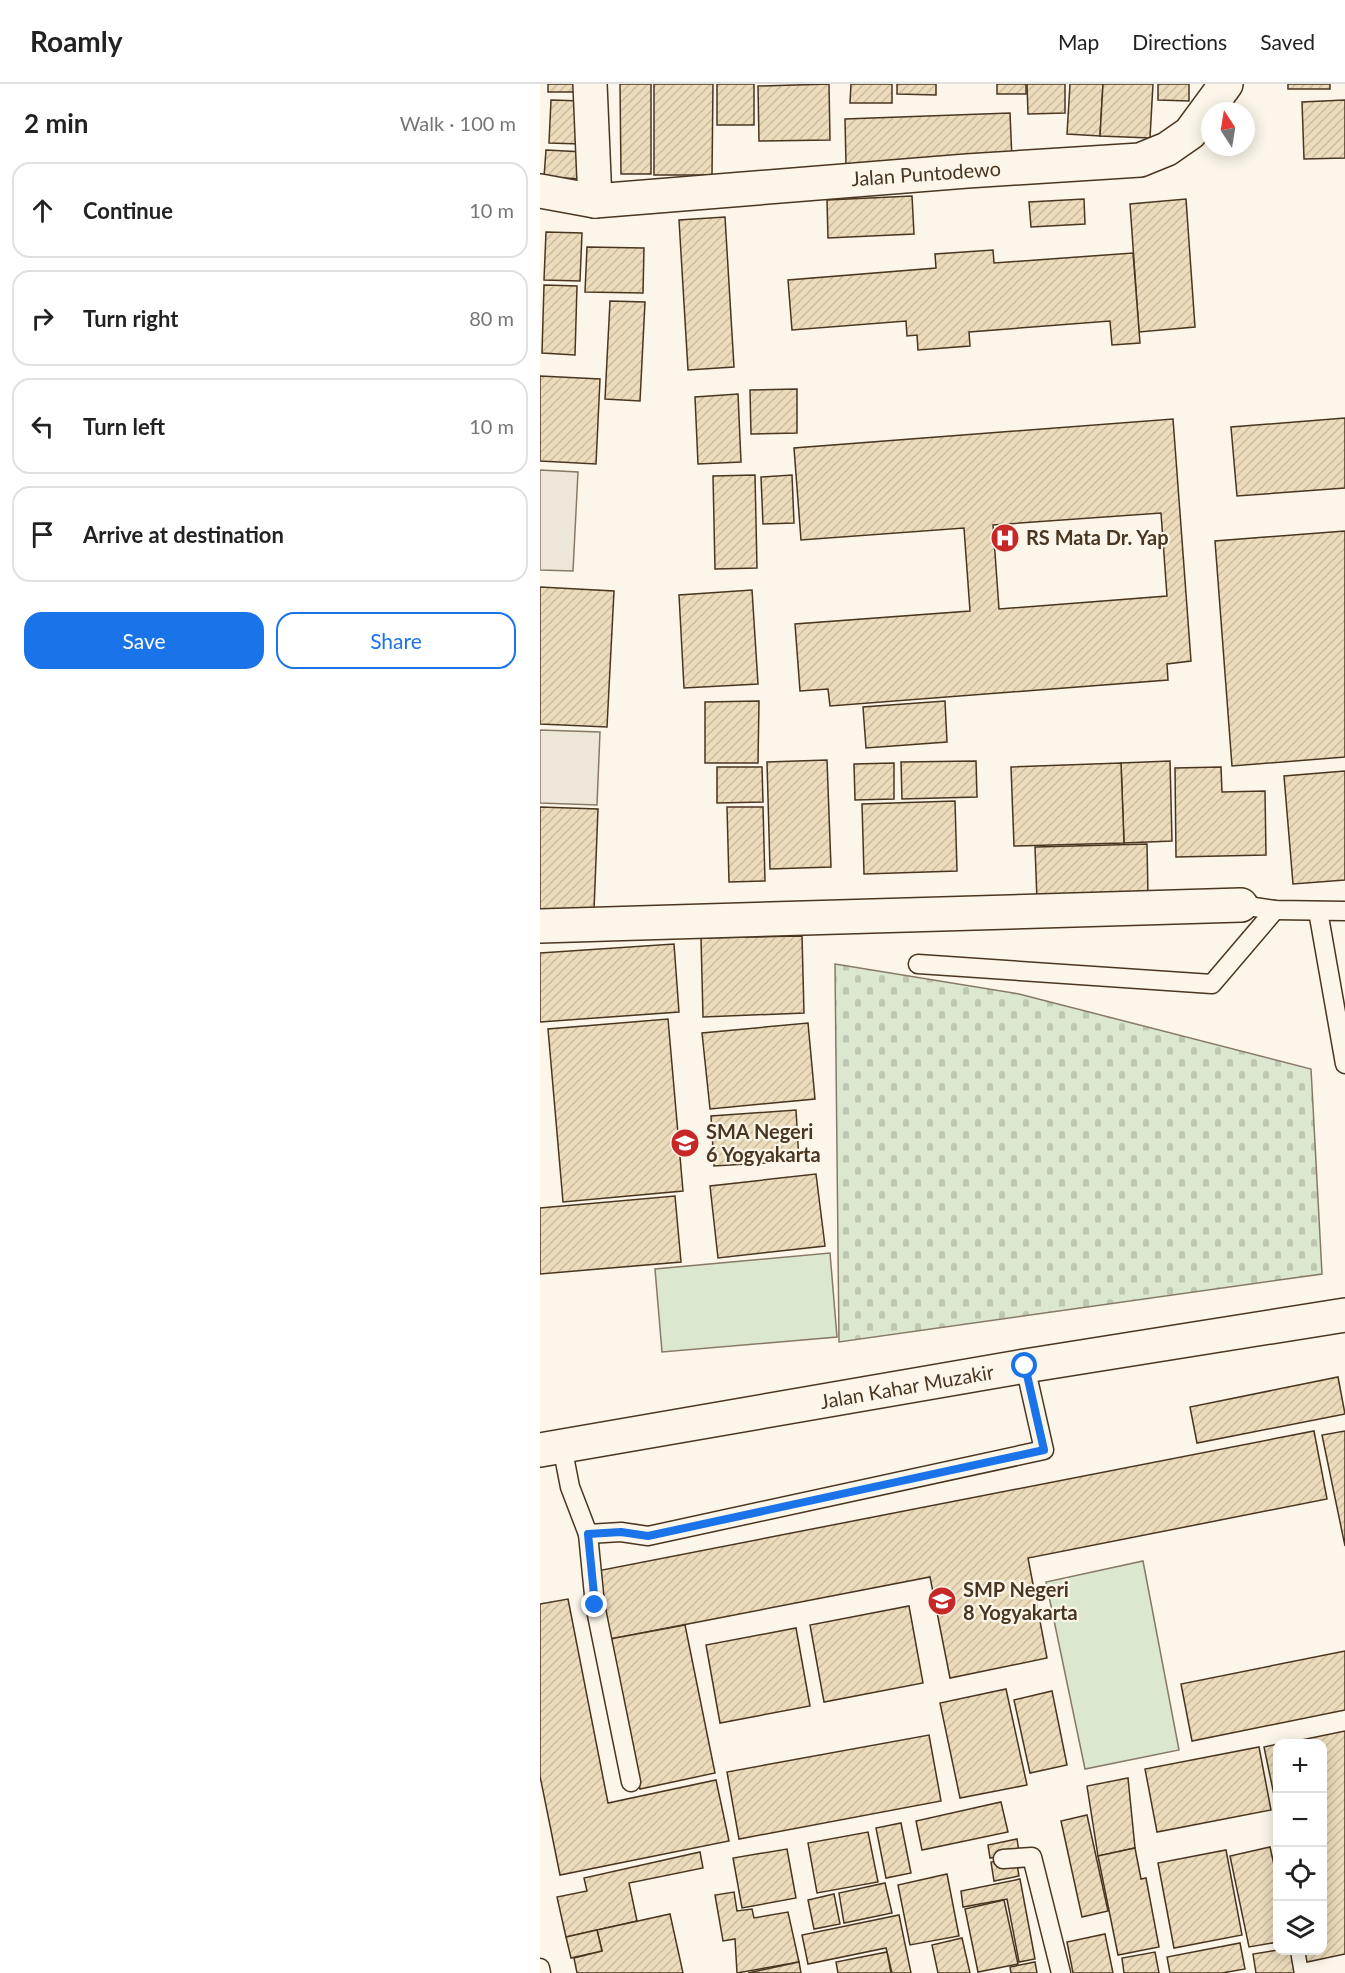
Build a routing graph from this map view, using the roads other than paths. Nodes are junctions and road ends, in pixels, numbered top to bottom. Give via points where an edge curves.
1 (590, 84) edge
2 (1226, 84) edge
3 (540, 191) edge
4 (595, 201) junction
5 (1240, 905) joint
6 (1275, 910) junction
7 (1345, 910) edge
8 (1318, 911) junction
9 (540, 926) edge
10 (918, 964) dead end
11 (1345, 1064) edge
12 (1345, 1315) edge
13 (1025, 1366) junction
14 (551, 1448) edge
15 (588, 1534) junction
16 (631, 1782) dead end
17 (1004, 1859) dead end
18 (540, 1968) edge
19 (541, 1973) edge
20 (1061, 1973) edge

1 - 4 street
2 - 4 street, Jalan Puntodewo via 1190,133 1167,150 1140,160
3 - 4 street, Jalan Puntodewo
5 - 6 lane
5 - 9 street
6 - 8 lane
6 - 10 lane via 1212,984
7 - 8 lane
8 - 11 lane
12 - 13 street, Jalan Kahar Muzakir
13 - 14 street, Jalan Kahar Muzakir
13 - 15 lane via 1044,1450 648,1536 621,1532
14 - 15 lane
15 - 16 lane via 595,1605
17 - 20 lane via 1032,1857
18 - 19 lane

